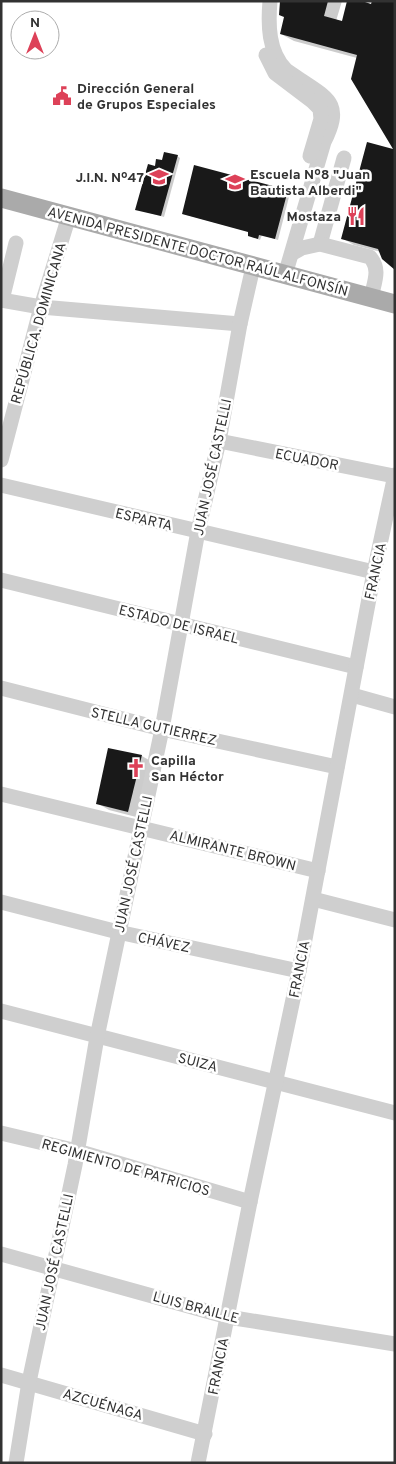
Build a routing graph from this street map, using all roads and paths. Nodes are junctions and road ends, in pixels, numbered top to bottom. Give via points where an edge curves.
1 (261, 1) edge
2 (270, 1) edge
3 (344, 158) dead end
4 (1, 198) edge
5 (69, 216) junction
6 (16, 242) dead end
7 (320, 244) junction
8 (293, 253) junction
9 (253, 267) junction
10 (281, 274) junction
11 (371, 298) junction
12 (2, 300) edge
13 (395, 304) edge
14 (41, 307) junction
15 (240, 324) junction
16 (219, 441) junction
17 (1, 460) edge
18 (395, 476) edge
19 (1, 485) edge
20 (393, 495) edge
21 (198, 531) junction
22 (374, 572) junction
23 (1, 580) edge
24 (180, 624) junction
25 (356, 667) junction
26 (1, 688) edge
27 (352, 695) junction
28 (395, 707) edge
29 (162, 729) junction
30 (337, 767) junction
31 (1, 794) edge
32 (141, 828) junction
33 (318, 871) junction
34 (313, 899) junction
35 (1, 902) edge
36 (395, 920) edge
37 (118, 932) junction
38 (299, 971) junction
39 (1, 1011) edge
40 (97, 1037) junction
41 (275, 1082) junction
42 (395, 1113) edge
43 (1, 1133) edge
44 (77, 1151) junction
45 (250, 1202) junction
46 (1, 1254) edge
47 (53, 1268) junction
48 (228, 1317) junction
49 (395, 1344) edge
50 (1, 1375) edge
51 (29, 1382) junction
52 (205, 1434) junction
53 (16, 1463) edge
54 (198, 1463) edge

1 - 10 street via 262,40 275,74 312,101 320,109 321,119
2 - 8 street via 270,36 280,62 327,100 333,109 334,119 324,142
3 - 7 street
4 - 5 main road, AVENIDA PRESIDENTE DOCTOR RAÚL ALFONSÍN
5 - 9 main road, AVENIDA PRESIDENTE DOCTOR RAÚL ALFONSÍN
5 - 14 street, REPÚBLICA. DOMINICANA
6 - 12 street
7 - 8 street
7 - 11 street via 370,257 376,269
8 - 10 street
9 - 10 main road, AVENIDA PRESIDENTE DOCTOR RAÚL ALFONSÍN
9 - 15 street, JUAN JOSÉ CASTELLI
10 - 11 main road, AVENIDA PRESIDENTE DOCTOR RAÚL ALFONSÍN
11 - 13 main road, AVENIDA PRESIDENTE DOCTOR RAÚL ALFONSÍN
12 - 14 street
14 - 15 street
14 - 17 street, REPÚBLICA. DOMINICANA
15 - 16 street, JUAN JOSÉ CASTELLI
16 - 18 street, ECUADOR
16 - 21 street, JUAN JOSÉ CASTELLI
18 - 20 street, FRANCIA
19 - 21 street, ESPARTA
20 - 22 street, FRANCIA
21 - 22 street, ESPARTA
21 - 24 street, JUAN JOSÉ CASTELLI
22 - 25 street, FRANCIA
23 - 24 street, ESTADO DE ISRAEL
24 - 25 street, ESTADO DE ISRAEL
24 - 29 street, JUAN JOSÉ CASTELLI
25 - 27 street, FRANCIA
26 - 29 street, STELLA GUTIERREZ
27 - 28 street
27 - 30 street, FRANCIA
29 - 30 street, STELLA GUTIERREZ
29 - 32 street, JUAN JOSÉ CASTELLI
30 - 33 street, FRANCIA
31 - 32 street, ALMIRANTE BROWN
32 - 33 street, ALMIRANTE BROWN
32 - 37 street, JUAN JOSÉ CASTELLI
33 - 34 street, FRANCIA
34 - 36 street
34 - 38 street, FRANCIA
35 - 37 street, CHÁVEZ
37 - 38 street, CHÁVEZ
37 - 40 street, JUAN JOSÉ CASTELLI
38 - 41 street, FRANCIA
39 - 40 street, SUIZA
40 - 41 street, SUIZA
40 - 44 street, JUAN JOSÉ CASTELLI
41 - 42 street, SUIZA
41 - 45 street, FRANCIA
43 - 44 street, REGIMIENTO DE PATRICIOS
44 - 45 street, REGIMIENTO DE PATRICIOS
44 - 47 street, JUAN JOSÉ CASTELLI
45 - 48 street, FRANCIA
46 - 47 street, LUIS BRAILLE
47 - 48 street, LUIS BRAILLE
47 - 51 street, JUAN JOSÉ CASTELLI
48 - 49 street, LUIS BRAILLE
48 - 52 street, FRANCIA
50 - 51 street, AZCUÉNAGA
51 - 52 street, AZCUÉNAGA
51 - 53 street, JUAN JOSÉ CASTELLI
52 - 54 street, FRANCIA

